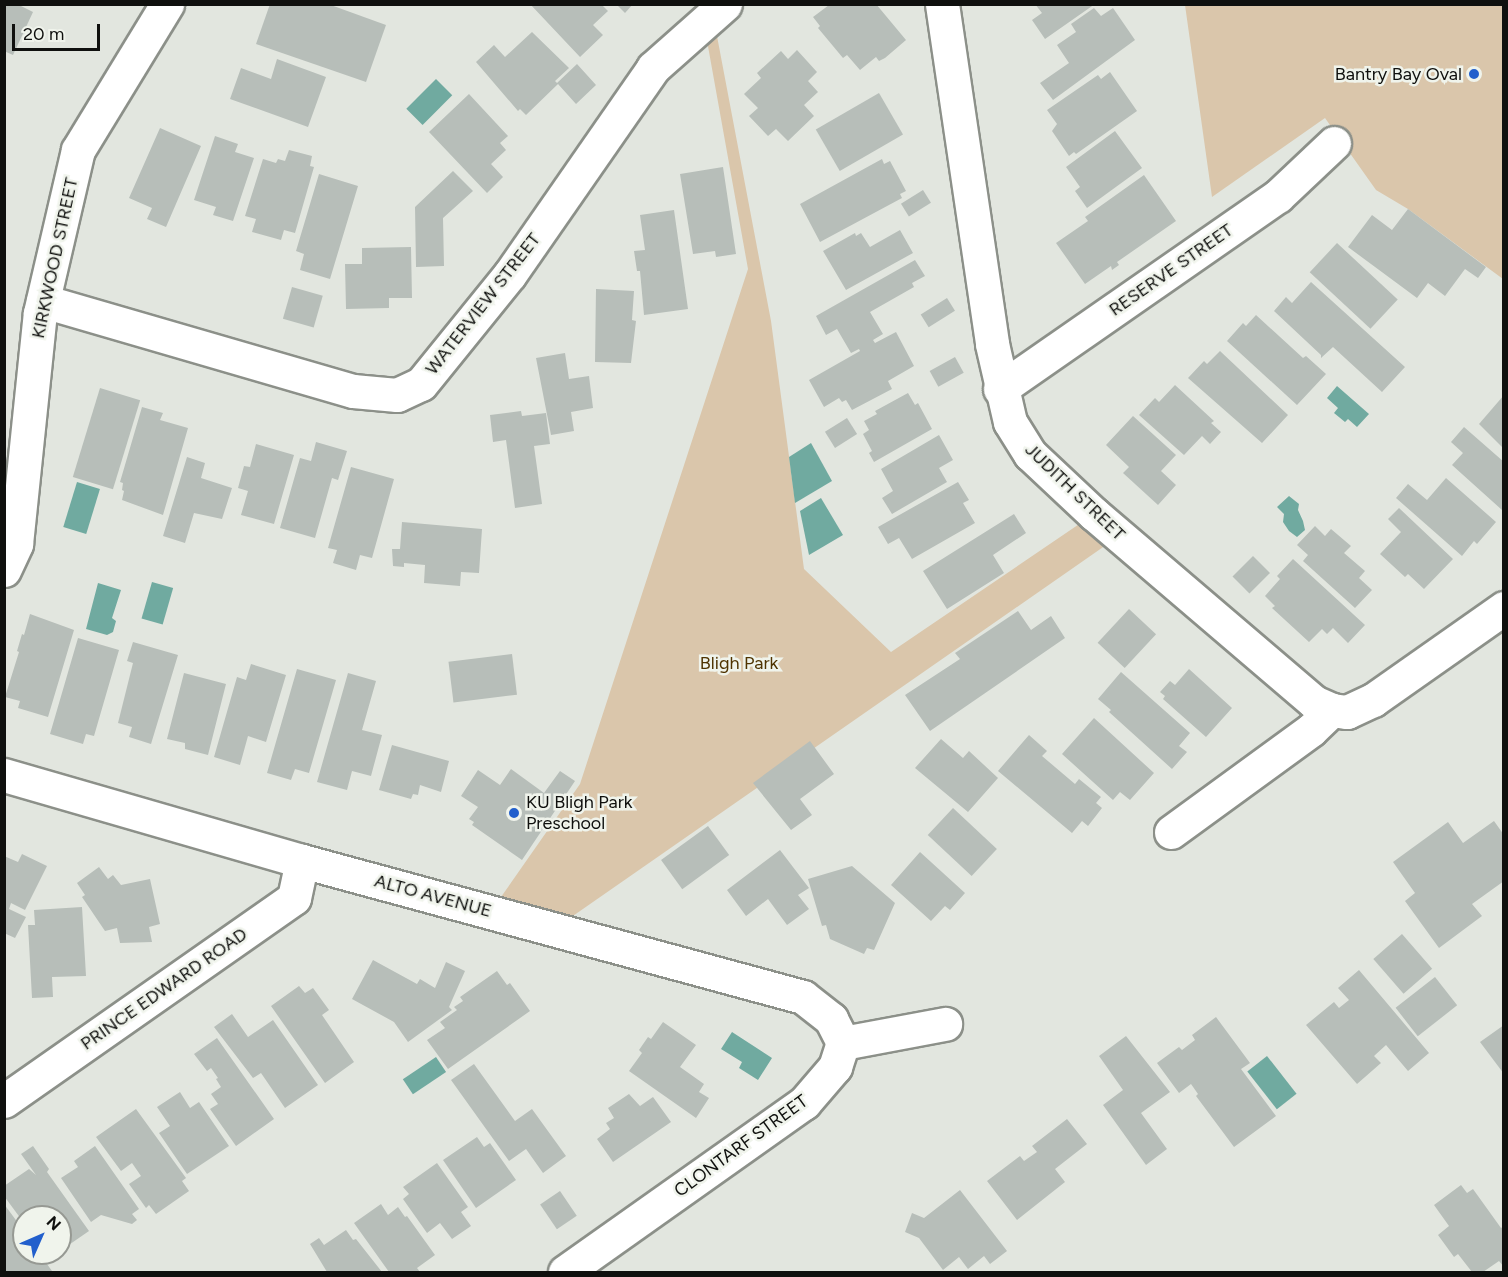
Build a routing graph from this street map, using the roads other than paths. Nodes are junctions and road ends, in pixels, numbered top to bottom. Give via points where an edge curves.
1 (167, 4) edge
2 (725, 4) edge
3 (942, 4) edge
4 (1334, 142) dead end
5 (43, 301) junction
6 (1000, 388) junction
7 (4, 570) edge
8 (1500, 618) edge
9 (1332, 710) junction
10 (4, 775) edge
11 (1171, 832) dead end
12 (302, 861) junction
13 (945, 1024) dead end
14 (843, 1043) junction
15 (4, 1101) edge
16 (566, 1272) edge

1 - 5 street, KIRKWOOD STREET via 78,150
2 - 5 street, WATERVIEW STREET via 653,68 510,274 421,384 397,395 353,392
3 - 6 street, JUDITH STREET
4 - 6 street, RESERVE STREET via 1278,196
5 - 7 street, KIRKWOOD STREET via 16,544
6 - 9 street, JUDITH STREET via 1010,422 1030,454 1094,514 1314,702
8 - 9 street via 1373,700 1347,712
9 - 11 street via 1311,730
10 - 12 street, ALTO AVENUE
12 - 14 street, ALTO AVENUE via 803,997 831,1018
12 - 15 street, PRINCE EDWARD ROAD via 294,898
13 - 14 street
14 - 16 street, CLONTARF STREET via 835,1067 804,1103

